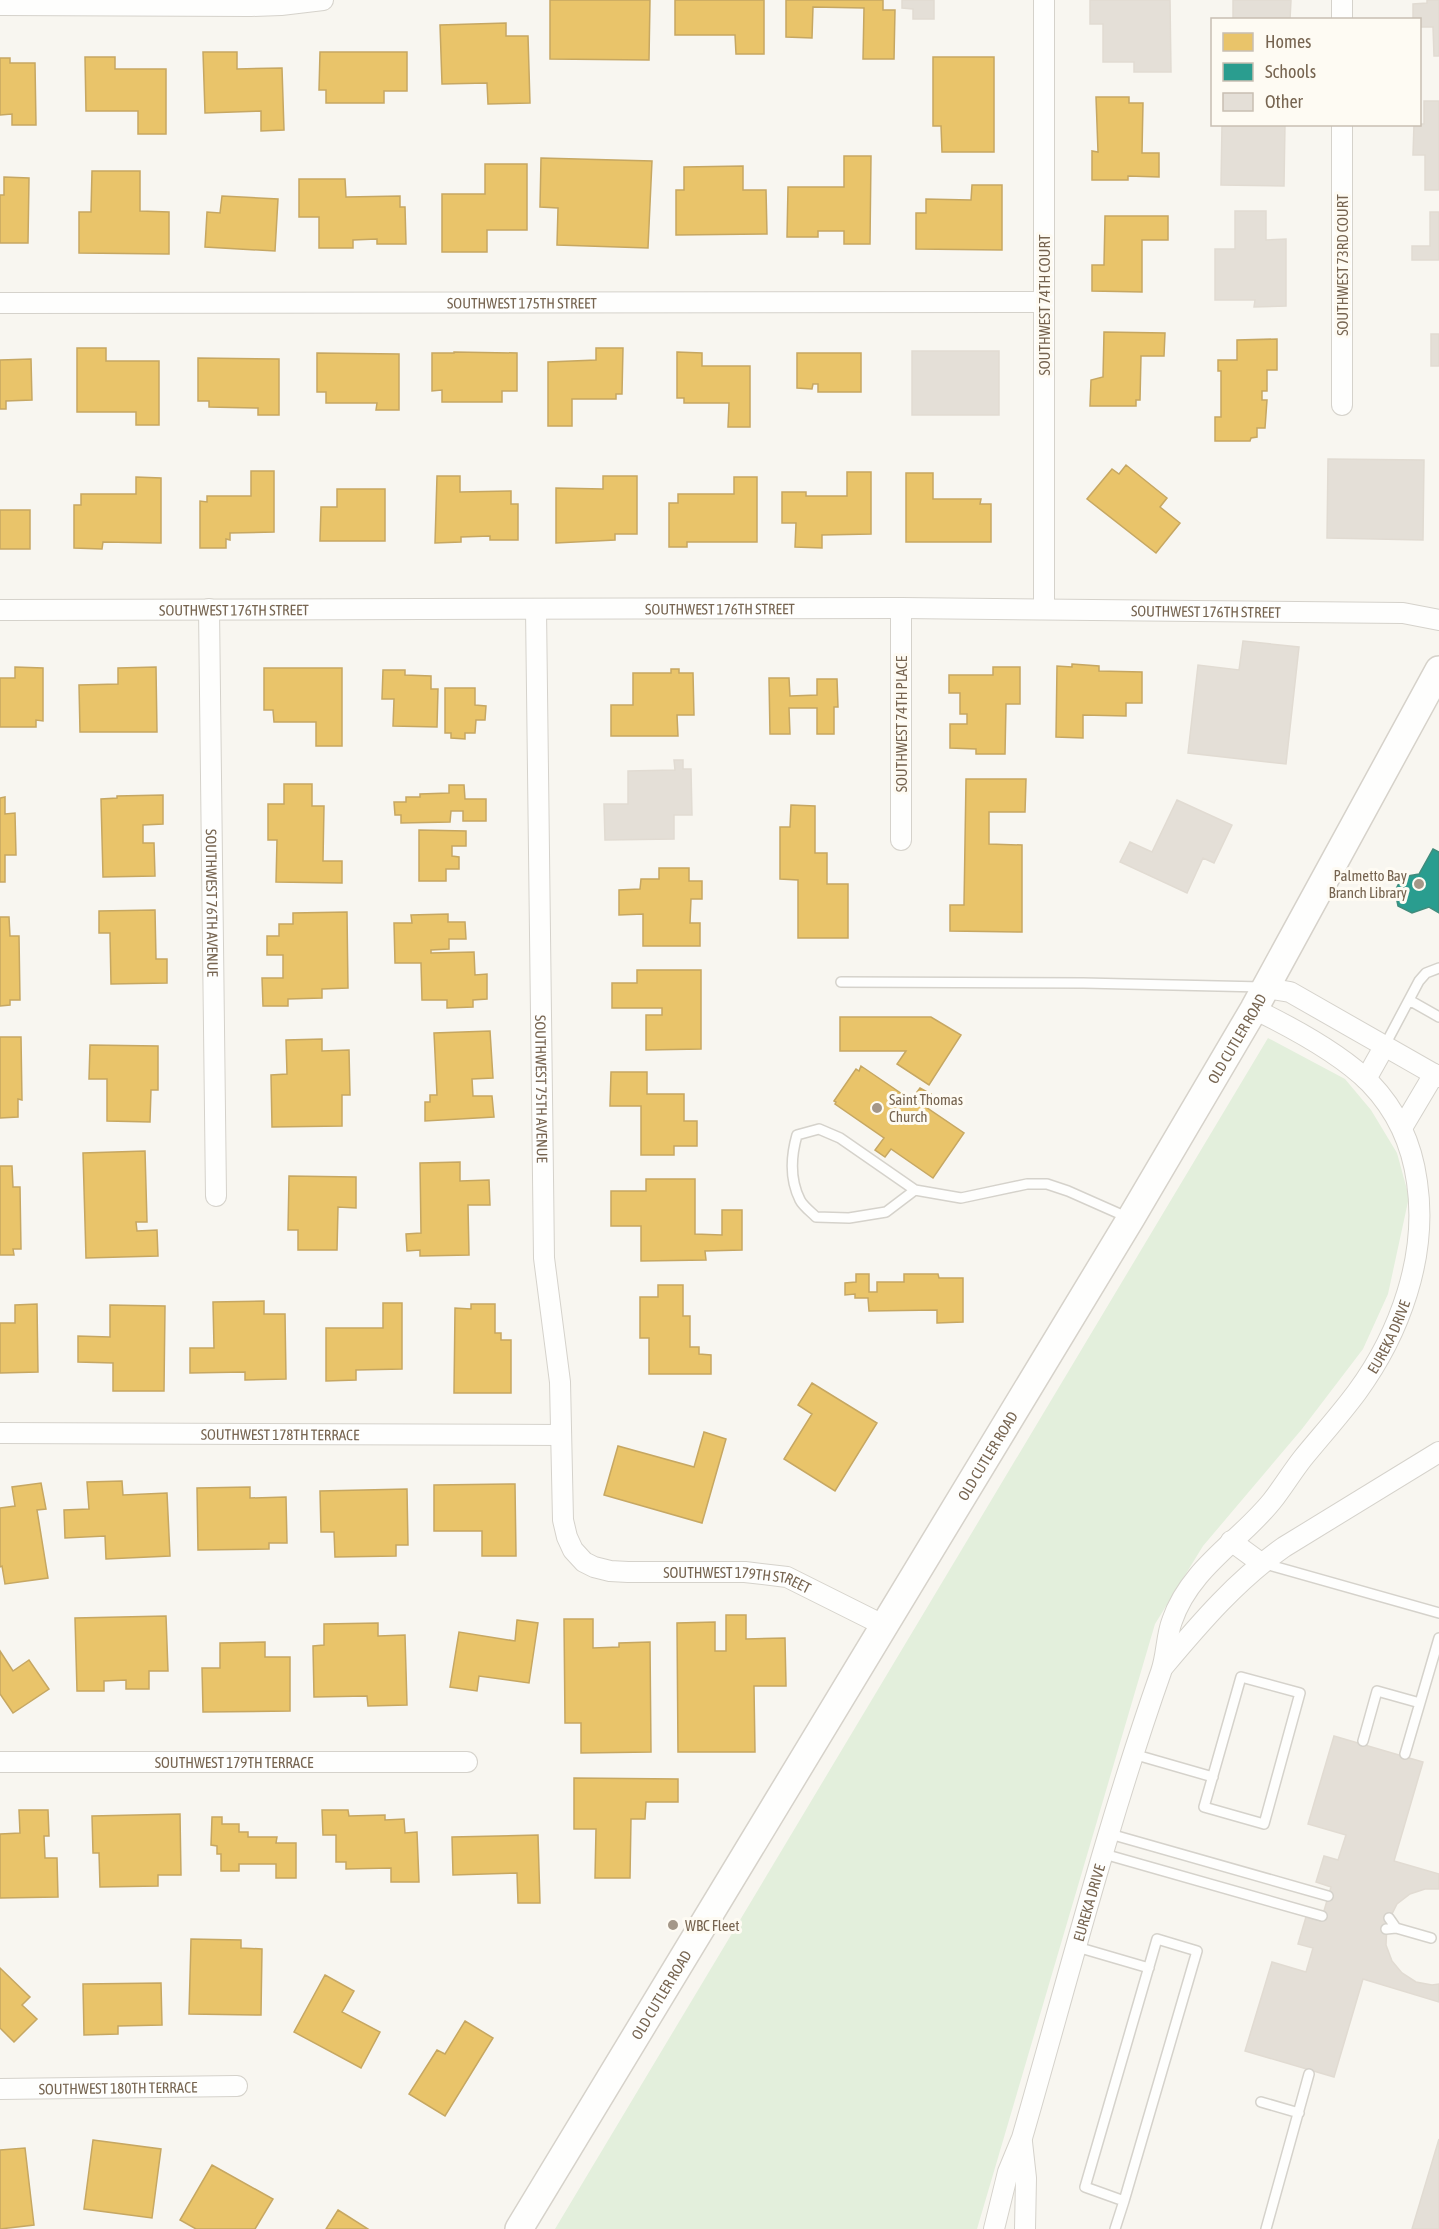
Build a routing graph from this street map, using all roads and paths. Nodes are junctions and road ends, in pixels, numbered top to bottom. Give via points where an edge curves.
1 (323, 0) edge
2 (1044, 0) edge
3 (1342, 0) edge
4 (0, 5) edge
5 (1342, 18) edge
6 (1342, 126) edge
7 (1044, 302) junction
8 (0, 303) edge
9 (1342, 405) dead end
10 (901, 608) junction
11 (209, 609) junction
12 (536, 609) junction
13 (1044, 609) junction
14 (0, 610) edge
15 (1439, 620) edge
16 (1439, 670) edge
17 (900, 840) dead end
18 (1439, 969) edge
19 (841, 982) dead end
20 (1260, 998) junction
21 (1409, 1000) junction
22 (1439, 1017) edge
23 (1384, 1047) junction
24 (1437, 1072) edge
25 (1366, 1079) junction
26 (1402, 1128) junction
27 (915, 1190) junction
28 (216, 1196) dead end
29 (1131, 1218) junction
30 (0, 1433) edge
31 (561, 1435) junction
32 (1439, 1452) edge
33 (1231, 1541) junction
34 (584, 1562) joint
35 (1261, 1563) junction
36 (1439, 1613) edge
37 (883, 1625) junction
38 (1439, 1638) edge
39 (1162, 1668) junction
40 (1420, 1703) junction
41 (1363, 1741) dead end
42 (1133, 1754) junction
43 (1406, 1754) dead end
44 (0, 1762) edge
45 (467, 1762) dead end
46 (1213, 1777) junction
47 (1110, 1834) junction
48 (1104, 1854) junction
49 (1328, 1896) dead end
50 (1322, 1916) dead end
51 (1389, 1918) dead end
52 (1431, 1938) dead end
53 (1077, 1947) junction
54 (1149, 1968) junction
55 (1309, 2074) dead end
56 (237, 2086) dead end
57 (0, 2089) edge
58 (1261, 2102) dead end
59 (1299, 2113) junction
60 (1022, 2138) junction
61 (1124, 2201) junction
62 (519, 2229) edge
63 (994, 2229) edge
64 (1025, 2229) edge
65 (1115, 2229) edge
66 (1266, 2229) edge

1 - 4 street via 251,6
2 - 7 street, SOUTHWEST 74TH COURT
3 - 5 street
6 - 9 street, SOUTHWEST 73RD COURT
7 - 8 street, SOUTHWEST 175TH STREET
7 - 13 street, SOUTHWEST 74TH COURT
10 - 12 street, SOUTHWEST 176TH STREET
10 - 13 street, SOUTHWEST 176TH STREET
10 - 17 street, SOUTHWEST 74TH PLACE
11 - 12 street, SOUTHWEST 176TH STREET
11 - 14 street, SOUTHWEST 176TH STREET
11 - 28 street, SOUTHWEST 76TH AVENUE
12 - 31 street, SOUTHWEST 75TH AVENUE via 544,1258 557,1352
13 - 15 street, SOUTHWEST 176TH STREET via 1403,613
16 - 20 main road, OLD CUTLER ROAD
18 - 21 lane via 1426,973
19 - 20 lane via 1095,983
20 - 23 street via 1290,992
20 - 25 street, EUREKA DRIVE
20 - 29 main road, OLD CUTLER ROAD
21 - 22 lane
21 - 23 lane
23 - 24 street
23 - 25 street
24 - 26 street
25 - 26 street, EUREKA DRIVE
26 - 33 street, EUREKA DRIVE via 1416,1176 1419,1215 1412,1276 1396,1324 1358,1391 1272,1501
27 - 27 lane via 840,1138 819,1129 797,1135 792,1152 793,1178 800,1201 816,1217 849,1218 886,1212
27 - 29 lane via 961,1198 1027,1184 1047,1184
29 - 37 main road, OLD CUTLER ROAD
30 - 31 street, SOUTHWEST 178TH TERRACE
31 - 34 street, SOUTHWEST 75TH AVENUE via 563,1520 573,1550
32 - 35 street, EUREKA DRIVE
33 - 35 street
33 - 39 street, EUREKA DRIVE via 1180,1603
34 - 37 street, SOUTHWEST 179TH STREET via 610,1571 781,1576
35 - 36 lane
35 - 39 street, EUREKA DRIVE via 1210,1611
37 - 62 main road, OLD CUTLER ROAD
38 - 40 lane
39 - 42 street, EUREKA DRIVE
40 - 41 lane via 1377,1690
40 - 43 lane
42 - 46 lane
42 - 47 street, EUREKA DRIVE
44 - 45 street, SOUTHWEST 179TH TERRACE
46 - 46 lane via 1204,1807 1264,1824 1300,1693 1241,1677
47 - 48 street, EUREKA DRIVE
47 - 49 lane
48 - 50 lane
48 - 53 street, EUREKA DRIVE
51 - 52 lane via 1391,1928
53 - 54 lane
53 - 60 street, EUREKA DRIVE
54 - 61 lane via 1086,2187
54 - 61 lane via 1157,1940 1197,1951
55 - 59 lane
56 - 57 street, SOUTHWEST 180TH TERRACE
58 - 59 lane
59 - 66 lane
60 - 63 street, EUREKA DRIVE via 1008,2172
60 - 64 street, EUREKA DRIVE
61 - 65 lane

